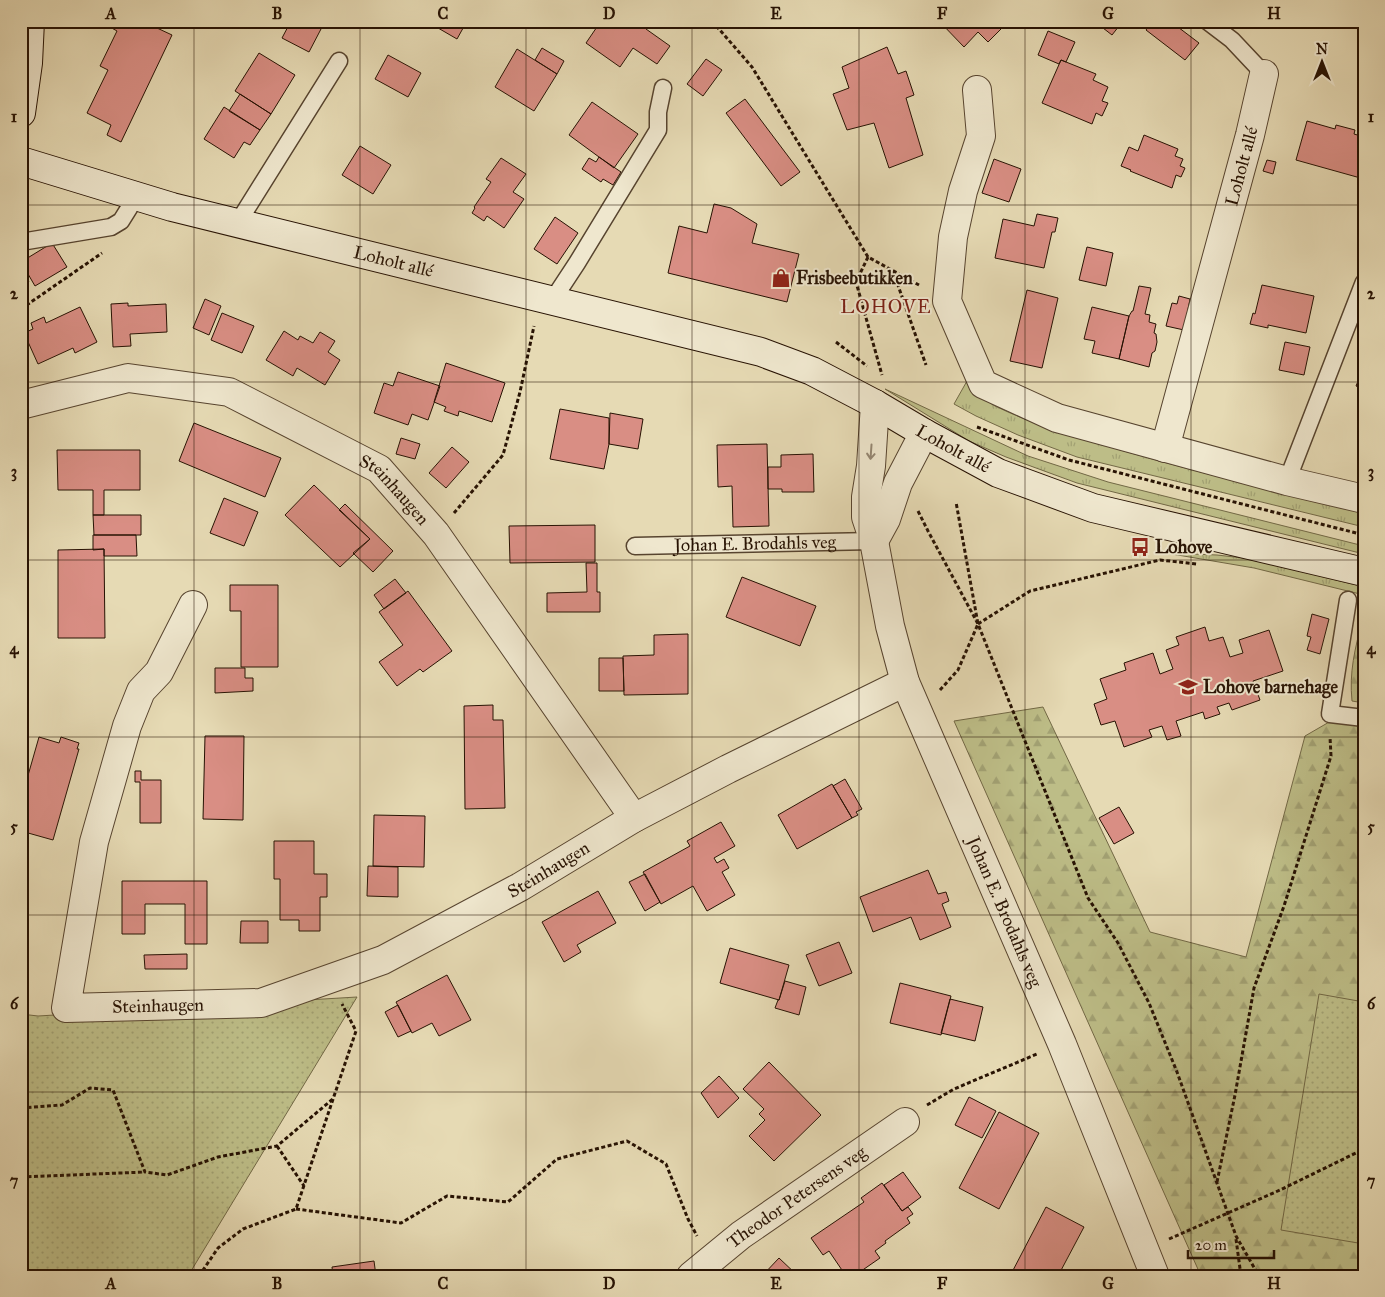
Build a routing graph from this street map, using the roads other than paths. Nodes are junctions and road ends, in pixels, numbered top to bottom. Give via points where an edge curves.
1 (30, 21) edge
2 (1207, 21) edge
3 (339, 61) dead end
4 (1264, 74) joint
5 (663, 88) dead end
6 (977, 90) dead end
7 (21, 113) edge
8 (21, 161) edge
9 (136, 197) junction
10 (237, 224) junction
11 (21, 242) edge
12 (1364, 282) edge
13 (546, 299) junction
14 (875, 404) junction
15 (21, 405) edge
16 (924, 433) junction
17 (1165, 448) junction
18 (1287, 481) junction
19 (1364, 499) edge
20 (874, 542) junction
21 (636, 546) dead end
22 (1364, 572) edge
23 (1348, 600) dead end
24 (193, 605) dead end
25 (904, 682) junction
26 (1364, 718) edge
27 (634, 818) junction
28 (905, 1122) road end
29 (701, 1267) edge
30 (1155, 1276) edge

1 - 7 street
2 - 4 lane, Loholt allé via 1232,40
3 - 10 lane
4 - 17 street, Loholt allé
5 - 13 lane via 658,130 578,263
6 - 17 street via 981,136 963,191 953,237 946,301 983,384 1057,418
8 - 9 street, Loholt allé
9 - 10 street, Loholt allé
9 - 11 lane via 121,221 111,227
10 - 13 street, Loholt allé
12 - 18 lane
13 - 14 street, Loholt allé via 761,352 812,372
14 - 16 street, Loholt allé
14 -> 20 street, Johan E. Brodahls veg via 866,497 866,517
15 - 27 street, Steinhaugen via 128,378 228,392 379,470 436,534
16 - 20 street via 902,474
16 - 22 street, Loholt allé via 998,473 1093,508
17 - 18 street
18 - 19 street
20 - 21 lane, Johan E. Brodahls veg
20 - 25 street, Johan E. Brodahls veg
23 - 26 lane via 1330,714
24 - 27 street, Steinhaugen via 160,672 142,691 127,726 94,842 66,1008 261,1003 383,960 520,887
25 - 27 street, Steinhaugen
25 - 30 street, Johan E. Brodahls veg via 1062,1044
28 - 29 street, Theodor Petersens veg via 741,1235

